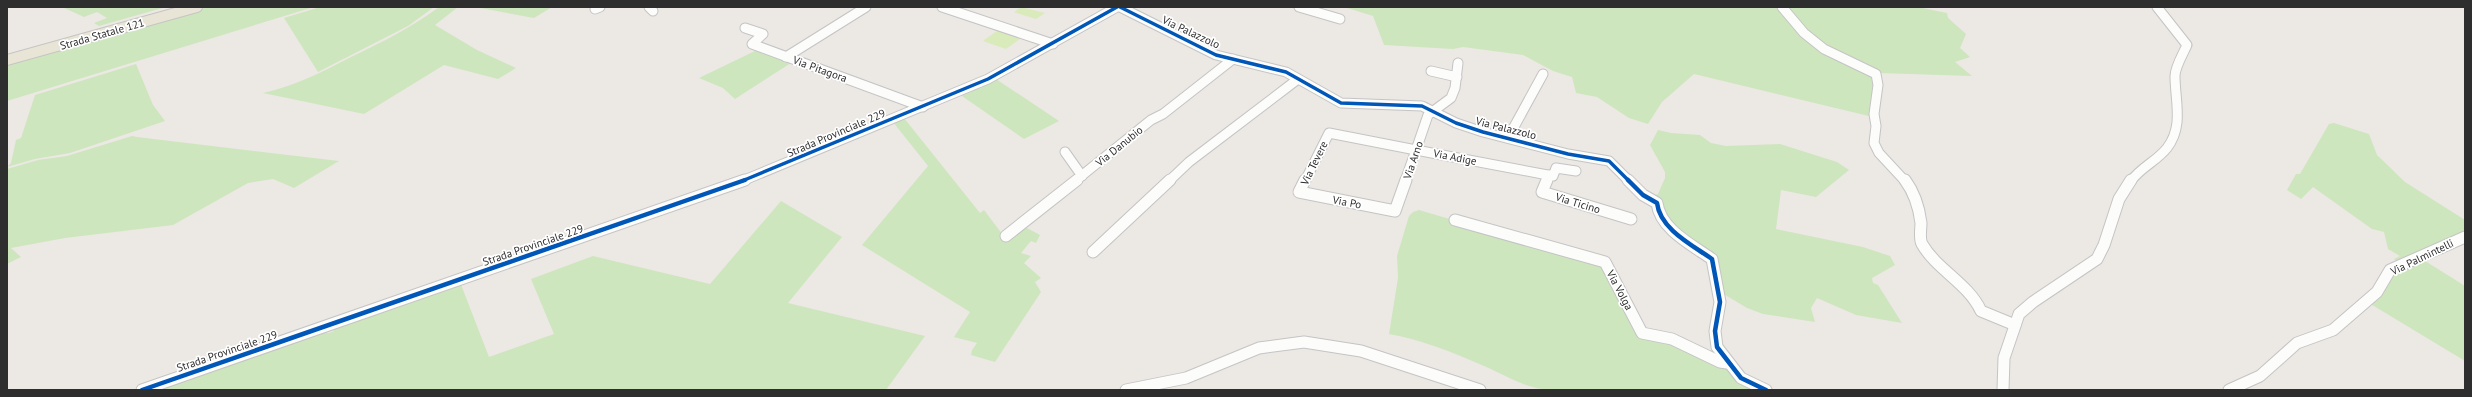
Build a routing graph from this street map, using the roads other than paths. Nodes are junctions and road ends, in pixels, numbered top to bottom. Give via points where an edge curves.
1 (185, 7) edge
2 (197, 7) edge
3 (866, 7) edge
4 (942, 7) edge
5 (1116, 7) edge
6 (1299, 7) edge
7 (1782, 7) edge
8 (2156, 7) edge
9 (1340, 19) dead end
10 (745, 28) dead end
11 (1053, 44) junction
12 (7, 57) edge
13 (786, 57) junction
14 (7, 60) edge
15 (1233, 60) junction
16 (1458, 63) dead end
17 (1431, 71) dead end
18 (1543, 74) dead end
19 (1457, 77) junction
20 (1298, 79) junction
21 (922, 107) junction
22 (1432, 110) junction
23 (1329, 133) joint
24 (1508, 138) junction
25 (1416, 150) junction
26 (1065, 152) dead end
27 (1576, 170) dead end
28 (1549, 175) junction
29 (1082, 176) junction
30 (1299, 192) joint
31 (1395, 211) joint
32 (1631, 219) dead end
33 (1455, 220) dead end
34 (1006, 236) dead end
35 (2465, 237) edge
36 (1093, 252) dead end
37 (2015, 325) junction
38 (1727, 362) junction
39 (142, 390) edge
40 (1126, 390) edge
41 (1480, 390) edge
42 (1766, 390) edge
43 (2003, 390) edge
44 (2229, 390) edge

1 - 12 main road, Strada Statale 121
2 - 14 main road, Strada Statale 121
3 - 13 street
4 - 11 street
5 - 11 street, Strada Provinciale 229
5 - 15 street, Via Palazzolo via 1199,48
6 - 9 street
7 - 37 street via 1799,29 1822,47 1877,75 1874,116 1876,126 1873,142 1876,150 1902,175 1918,203 1922,222 1921,243 1969,292 1982,311
8 - 37 street via 2186,42 2187,51 2179,63 2175,80 2179,108 2175,130 2167,148 2137,172 2121,194 2097,259 2023,310
10 - 13 street, Via Pitagora via 763,34 752,44
11 - 21 street, Strada Provinciale 229 via 988,79
13 - 21 street, Via Pitagora
15 - 20 street, Via Palazzolo via 1279,69
15 - 29 street, Via Danubio
16 - 19 street
17 - 19 street
18 - 24 street
19 - 22 street via 1451,98
20 - 22 street, Via Palazzolo via 1342,103 1416,105
20 - 36 street via 1189,162
21 - 39 street, Strada Provinciale 229 via 711,193
22 - 24 street, Via Palazzolo via 1464,126
22 - 25 street, Via Arno
23 - 25 street, Via Adige
23 - 30 street, Via Tevere
24 - 38 street, Via Palazzolo via 1611,162 1643,195 1657,203 1658,213 1673,231 1712,259 1720,302 1715,331 1717,347
25 - 28 street, Via Adige
25 - 31 street, Via Arno
26 - 29 street
27 - 28 street via 1556,168 1552,176
28 - 32 street, Via Ticino via 1542,192
29 - 34 street, Via Danubio
30 - 31 street, Via Po
33 - 38 street, Via Volga via 1605,262 1642,332 1672,339 1720,362
35 - 44 street, Via Palmintelli via 2390,270 2376,292 2333,330 2297,343 2260,376
37 - 43 street via 2004,358
38 - 42 street, Via Palazzolo via 1741,378
40 - 41 street via 1186,378 1259,348 1304,342 1360,351

